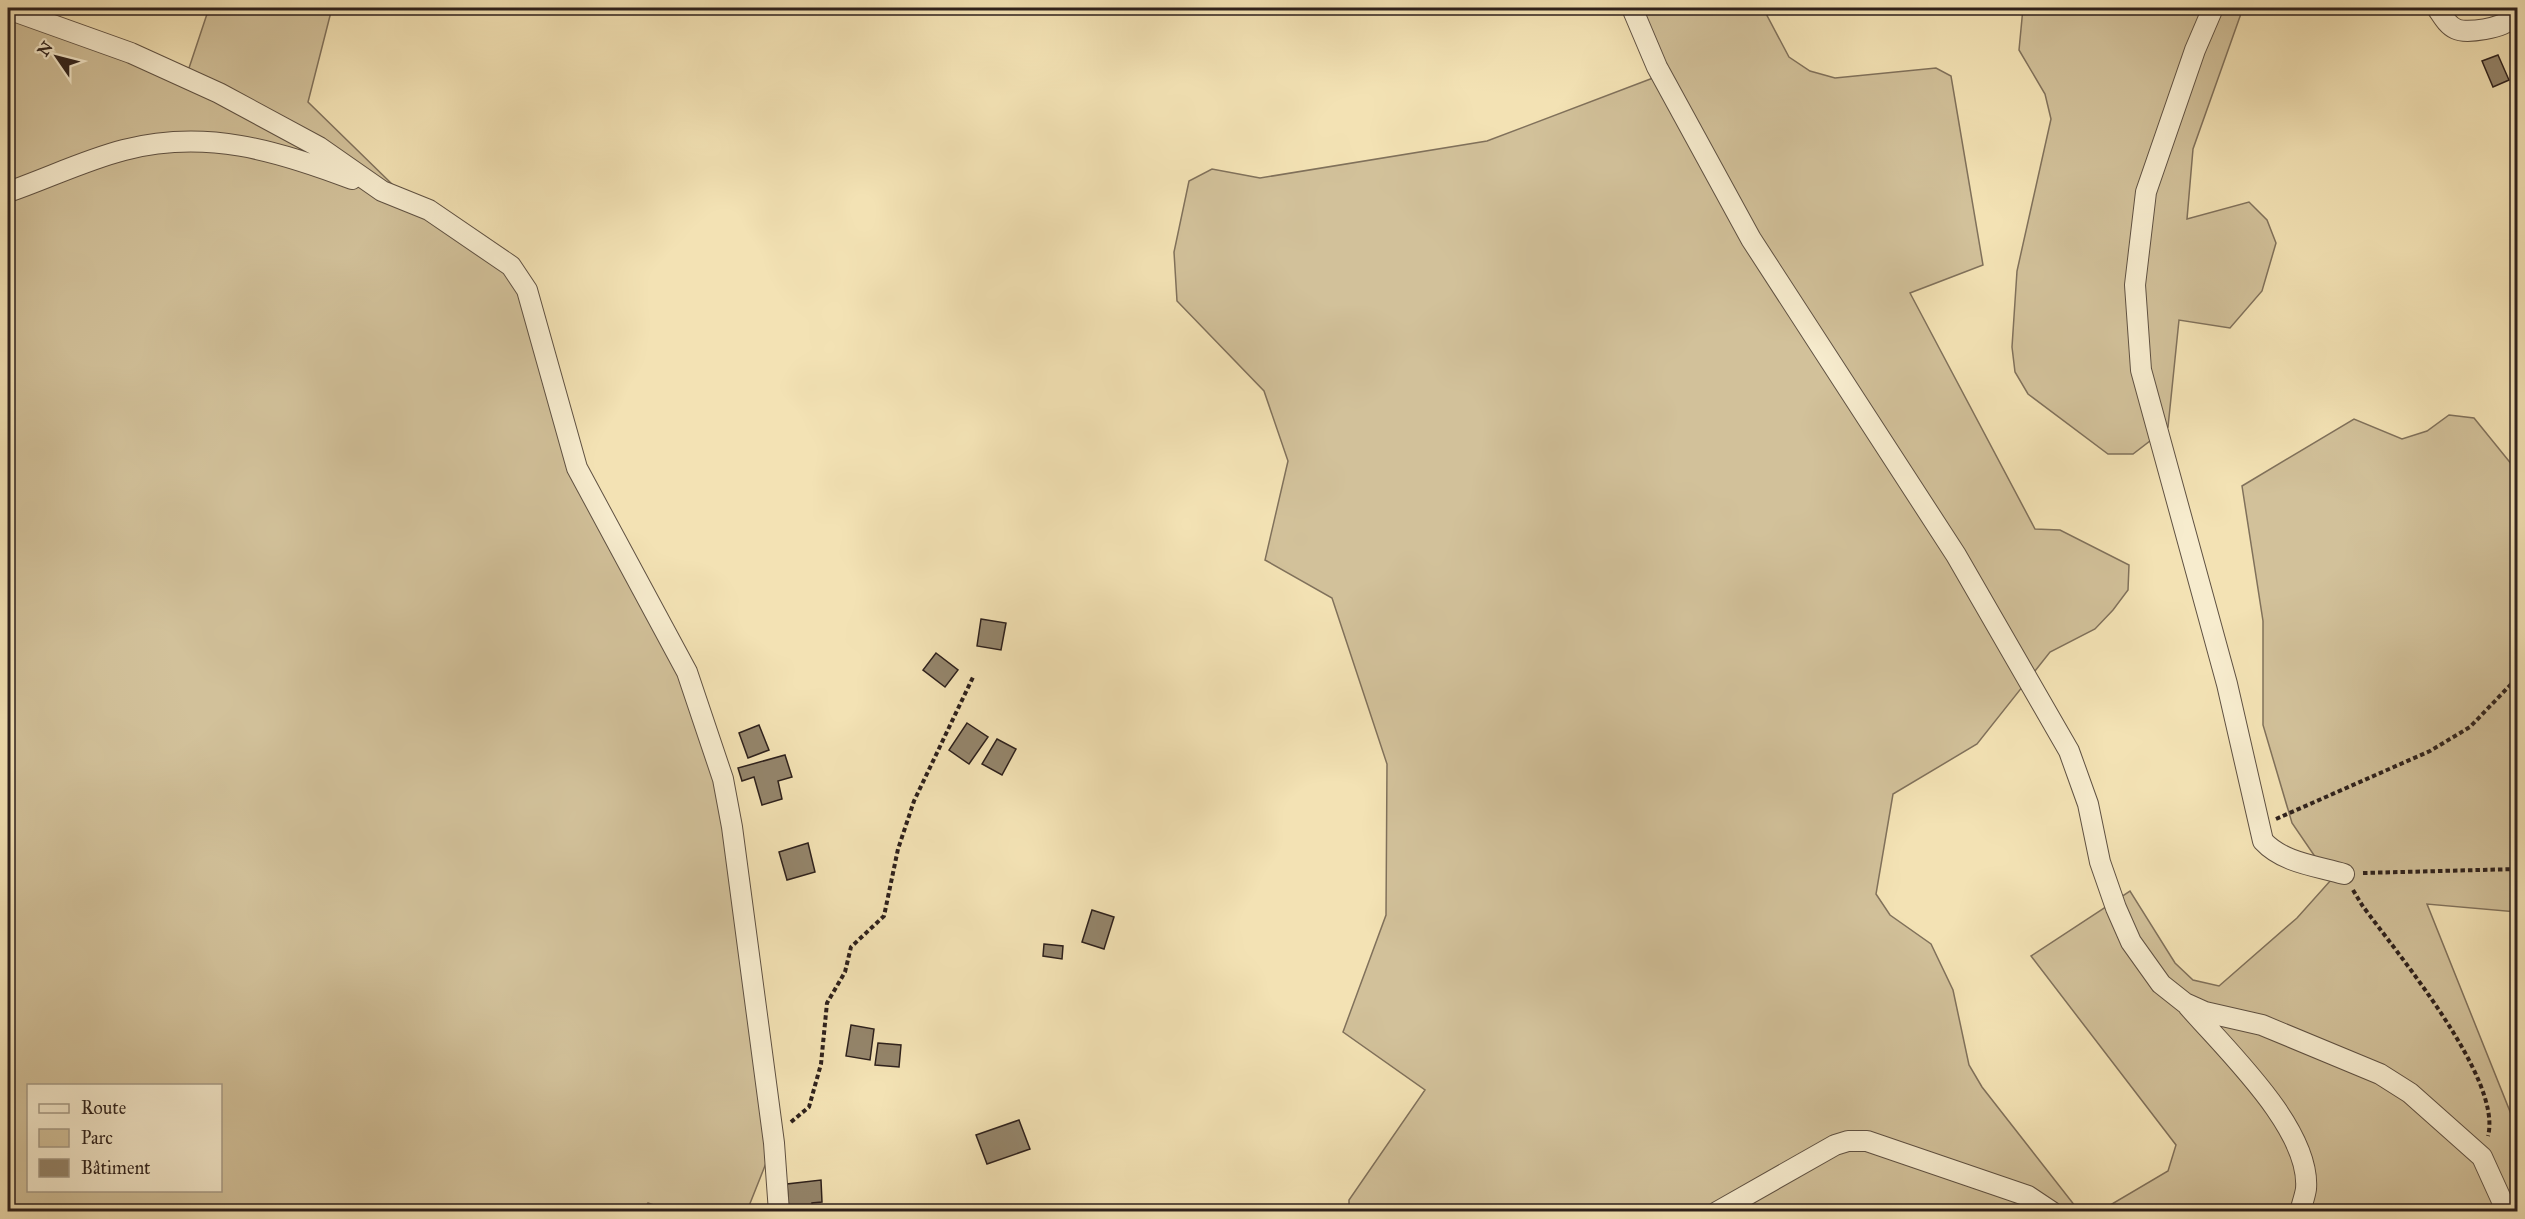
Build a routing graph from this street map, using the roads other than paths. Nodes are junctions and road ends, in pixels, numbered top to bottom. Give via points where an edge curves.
1 (1632, 8) edge
2 (2213, 8) edge
3 (2437, 8) edge
4 (2510, 8) edge
5 (8, 9) edge
6 (382, 191) junction
7 (8, 192) edge
8 (2344, 874) road end
9 (2185, 1003) junction
10 (779, 1212) edge
11 (1717, 1212) edge
12 (2052, 1212) edge
13 (2300, 1212) edge
14 (2507, 1212) edge

1 - 9 street via 1657,67 1751,239 1956,555 2069,751 2088,804 2100,862 2131,942 2161,984
2 - 8 street via 2146,192 2136,296 2140,370 2227,684 2263,841 2284,858
3 - 4 street via 2449,25 2463,31 2503,26 2510,19
5 - 6 street via 131,53 219,93 319,147
6 - 7 street via 303,160 243,144 177,141 124,150
6 - 10 street via 429,210 511,266 526,290 577,468 687,672 723,779 732,827 774,1143
9 - 13 street via 2283,1117 2302,1154 2306,1189
9 - 14 street via 2205,1012 2262,1025 2380,1074 2410,1093 2482,1157
11 - 12 street via 1835,1145 1848,1142 1867,1142 2028,1196

